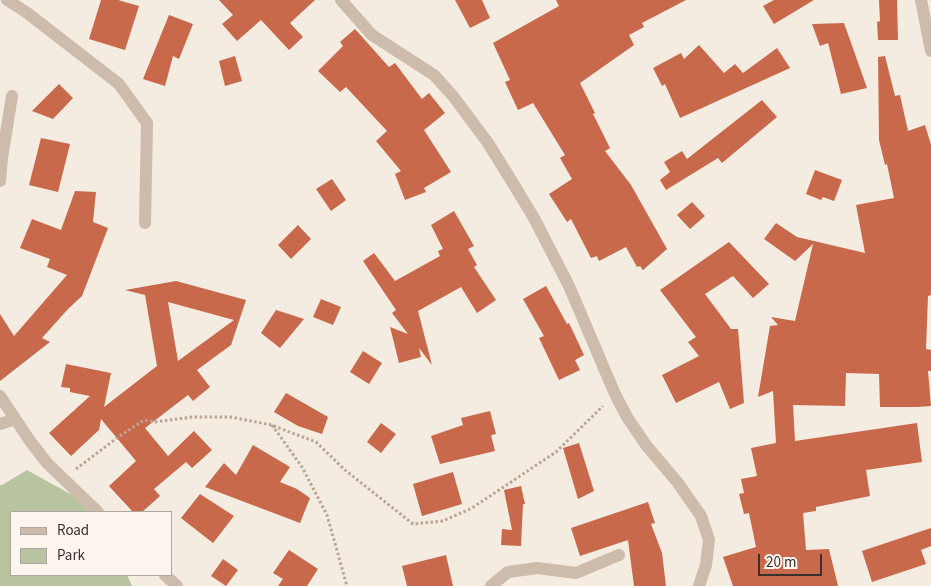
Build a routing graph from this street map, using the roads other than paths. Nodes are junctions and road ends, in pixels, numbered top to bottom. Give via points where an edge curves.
1 (7, 0) edge
2 (341, 0) edge
3 (921, 0) edge
4 (931, 51) edge
5 (12, 96) dead end
6 (0, 181) edge
7 (145, 223) dead end
8 (0, 396) edge
9 (15, 419) junction
10 (0, 424) edge
11 (97, 511) edge
12 (619, 555) dead end
13 (166, 576) edge
14 (177, 586) edge
15 (490, 586) edge
16 (699, 586) edge

1 - 7 street via 119,84 147,124
2 - 16 street via 372,35 434,75 453,96 488,143 534,218 570,286 627,417 701,516 709,540
3 - 4 street
5 - 6 street
8 - 9 street
9 - 10 street
9 - 11 street via 63,479
12 - 15 street via 576,573 538,568 508,572
13 - 14 street

